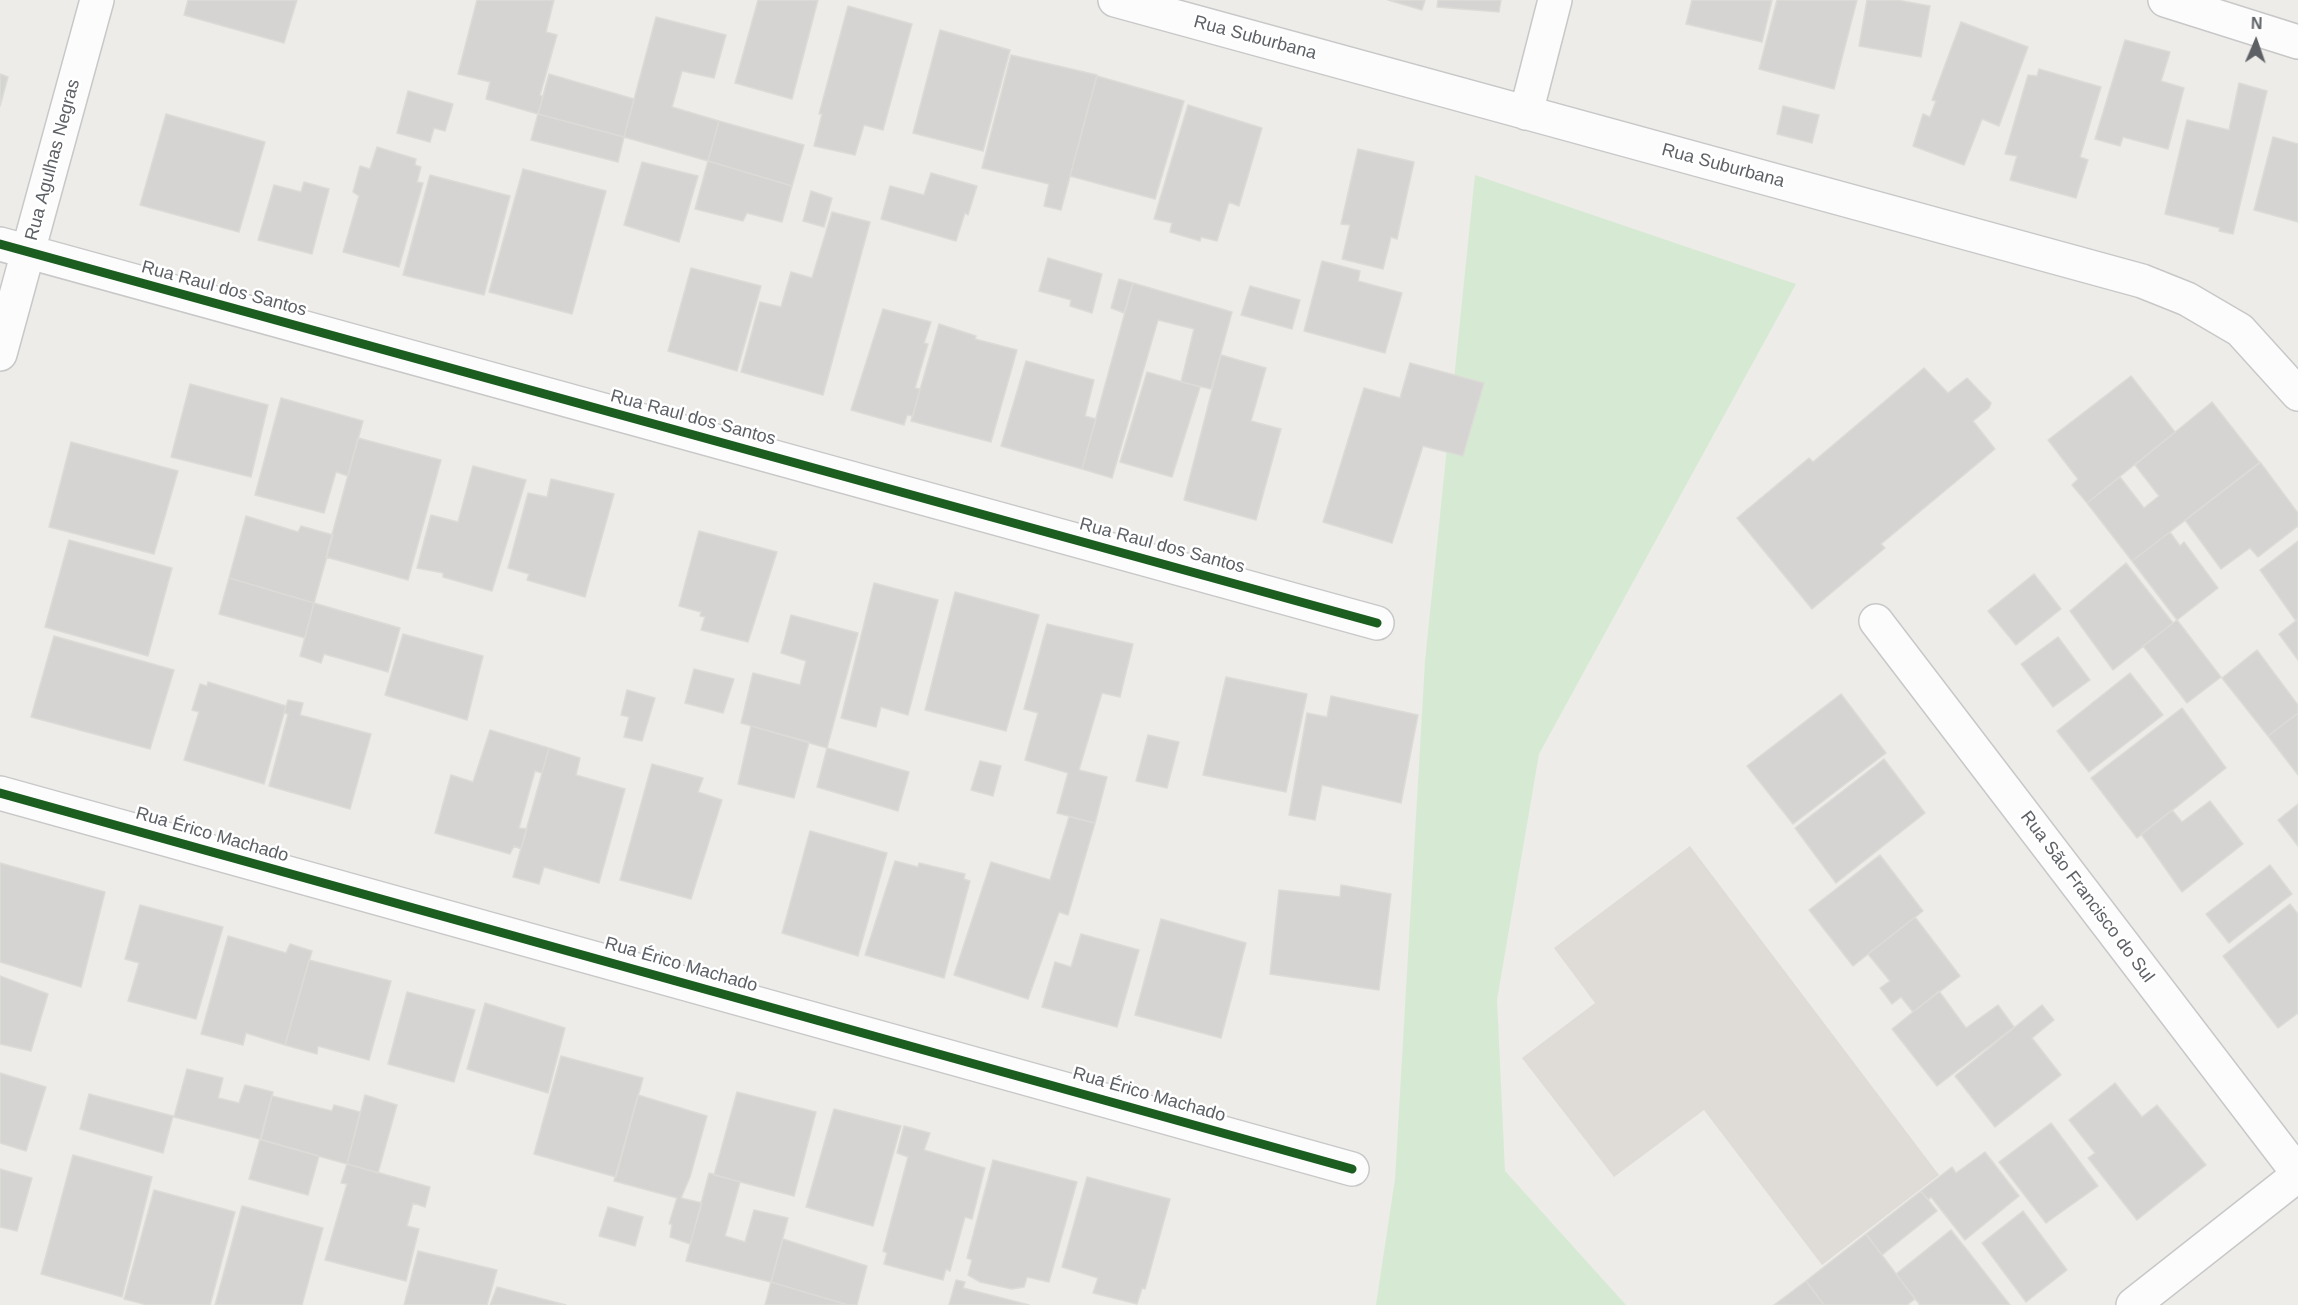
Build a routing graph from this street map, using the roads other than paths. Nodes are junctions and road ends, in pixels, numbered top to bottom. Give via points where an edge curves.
1 (97, 0) edge
2 (1115, 0) edge
3 (1555, 0) edge
4 (2165, 0) edge
5 (2298, 42) edge
6 (1526, 112) junction
7 (14, 248) edge
8 (0, 354) edge
9 (2298, 394) edge
10 (1876, 621) dead end
11 (1377, 623) dead end
12 (0, 793) edge
13 (1352, 1169) dead end
14 (2298, 1174) edge
15 (2133, 1305) edge

1 - 7 street, Rua Agulhas Negras
2 - 6 street, Rua Suburbana
3 - 6 street
4 - 5 street
6 - 9 street, Rua Suburbana via 2142,281 2187,299 2240,330
7 - 8 street, Rua Agulhas Negras
7 - 11 street, Rua Raul dos Santos
10 - 14 street, Rua São Francisco do Sul
12 - 13 street, Rua Érico Machado
14 - 15 street

